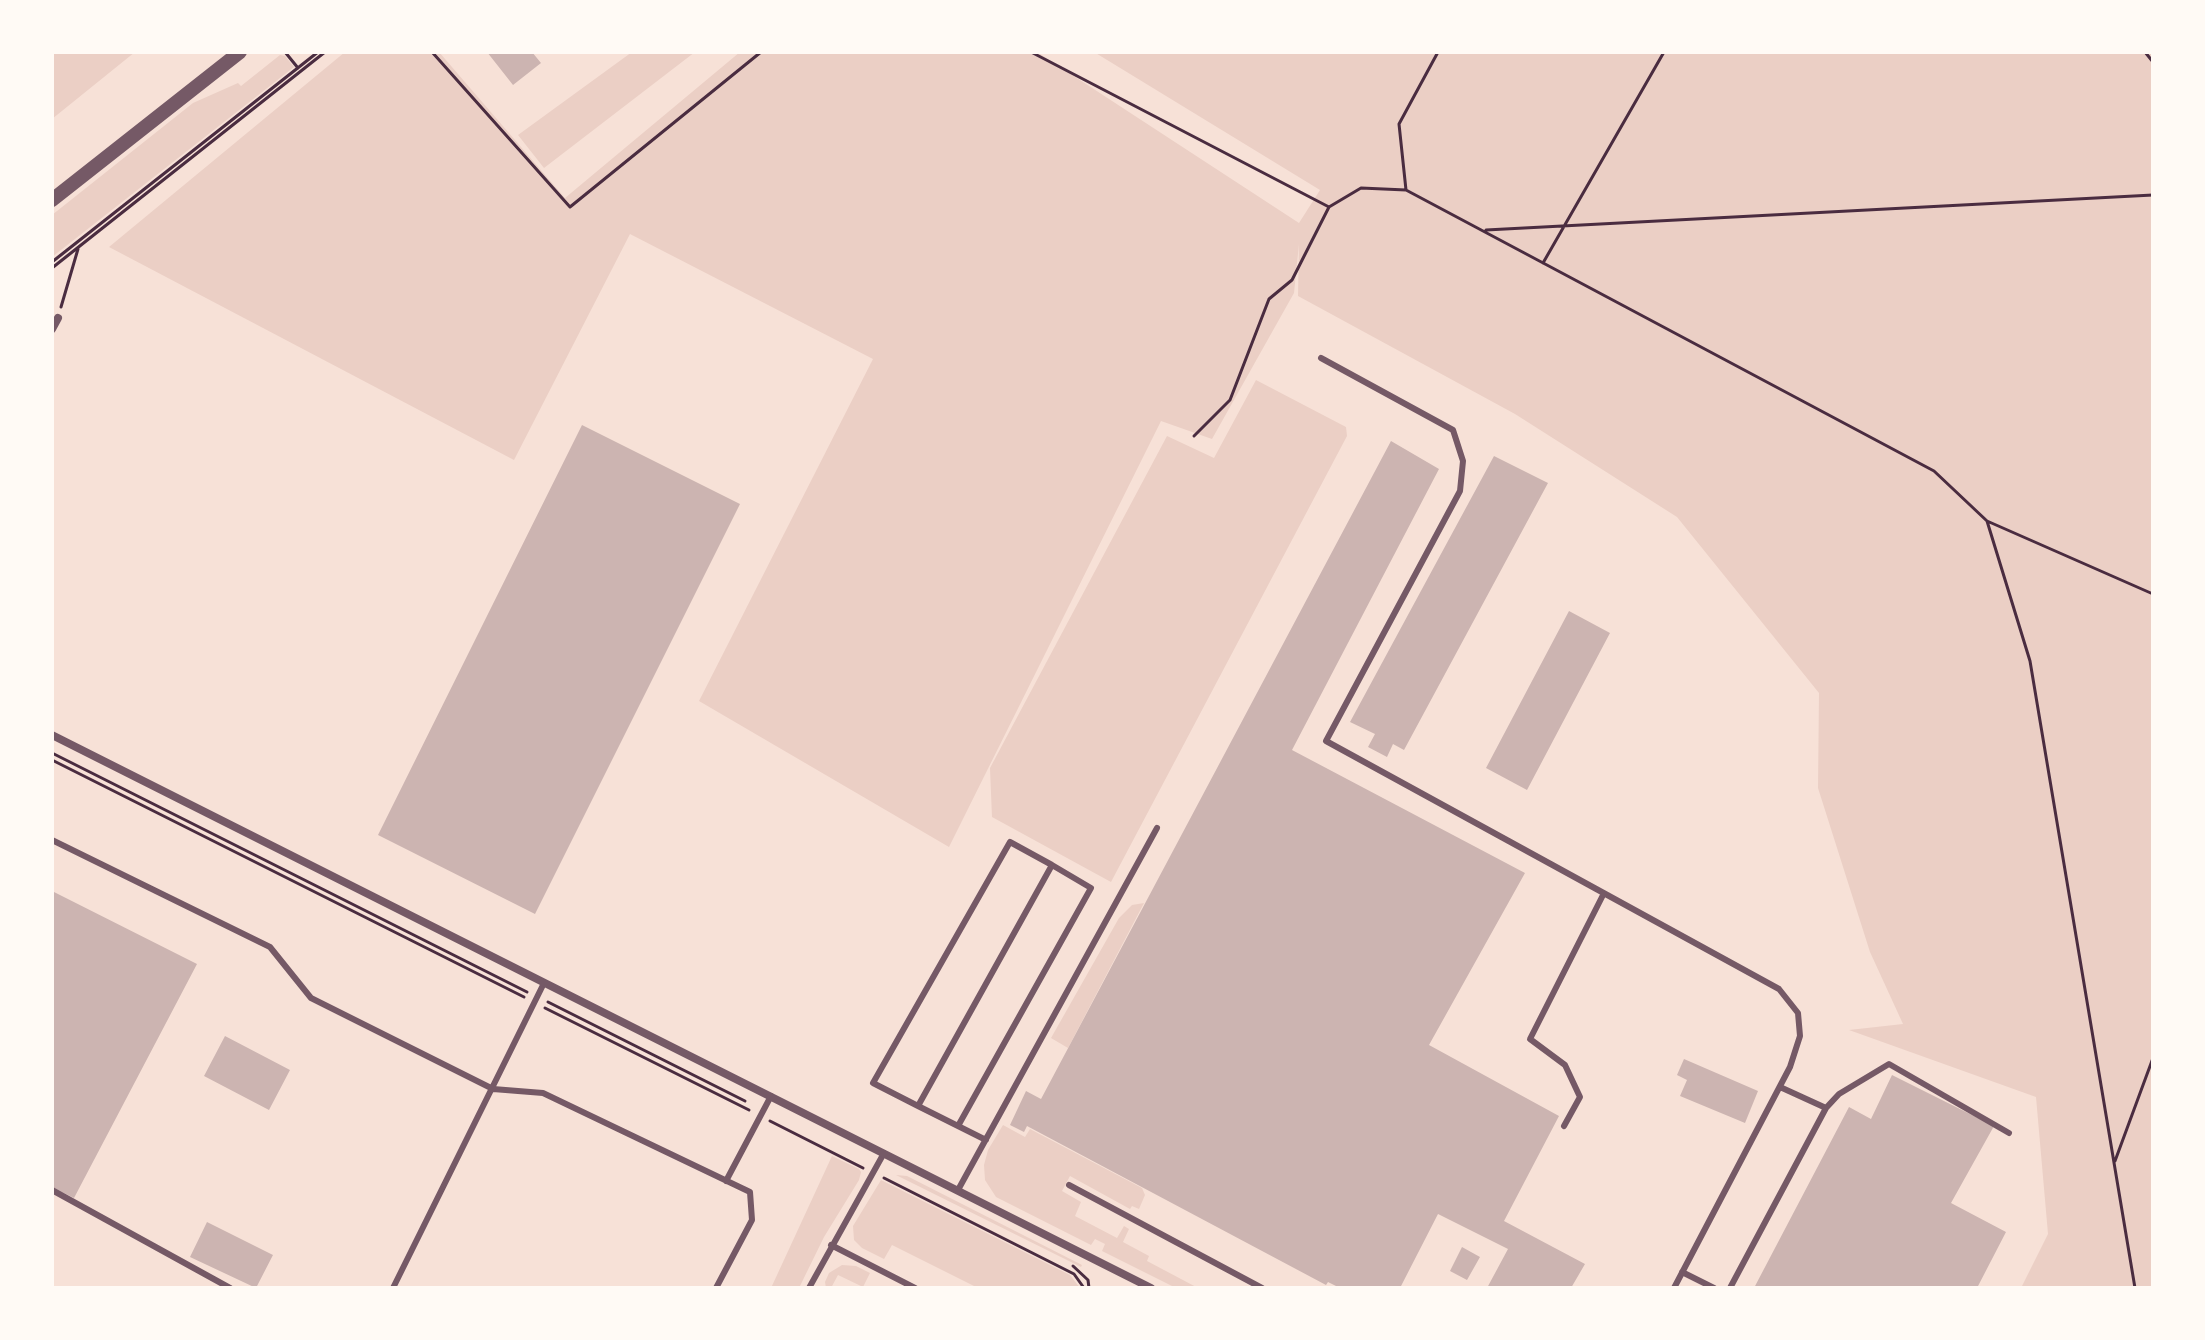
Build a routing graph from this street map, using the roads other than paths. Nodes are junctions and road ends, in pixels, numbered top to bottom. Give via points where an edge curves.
1 (240, 52) edge
2 (52, 200) edge
3 (58, 318) road end
4 (52, 329) edge
5 (1321, 358) dead end
6 (52, 735) edge
7 (1157, 828) dead end
8 (52, 840) edge
9 (1052, 865) junction
10 (1603, 895) junction
11 (544, 983) junction
12 (1780, 1087) junction
13 (493, 1089) junction
14 (771, 1096) junction
15 (918, 1106) junction
16 (1826, 1108) junction
17 (958, 1126) junction
18 (1564, 1126) dead end
19 (2009, 1133) dead end
20 (986, 1140) junction
21 (884, 1153) junction
22 (726, 1181) junction
23 (1069, 1185) dead end
24 (52, 1190) edge
25 (958, 1190) junction
26 (831, 1245) junction
27 (1682, 1272) junction
28 (1138, 1285) edge
29 (230, 1288) edge
30 (393, 1288) edge
31 (716, 1288) edge
32 (809, 1288) edge
33 (915, 1288) edge
34 (1151, 1288) edge
35 (1262, 1288) edge
36 (1674, 1288) edge
37 (1714, 1288) edge
38 (1730, 1288) edge

1 - 2 street
3 - 4 street
5 - 10 lane via 1453,430 1463,461 1460,491 1326,741
6 - 11 street
7 - 20 lane
8 - 13 lane via 270,947 311,998
9 - 15 lane
9 - 15 lane via 1010,842 873,1083
9 - 17 lane via 1091,888
10 - 12 lane via 1779,989 1798,1013 1800,1036
10 - 18 lane via 1530,1039 1565,1065 1580,1097
11 - 13 lane
11 - 14 street
12 - 16 lane
12 - 27 lane
13 - 22 lane via 543,1093
13 - 30 lane
14 - 21 street
14 - 22 lane
15 - 17 lane
16 - 19 lane via 1839,1094 1889,1064
16 - 38 lane
17 - 20 lane
20 - 25 lane
21 - 25 street
21 - 26 lane
22 - 31 lane via 750,1192 752,1220
23 - 35 lane
24 - 29 lane
25 - 28 street
26 - 32 lane
26 - 33 lane
27 - 36 lane
27 - 37 lane
28 - 34 street

